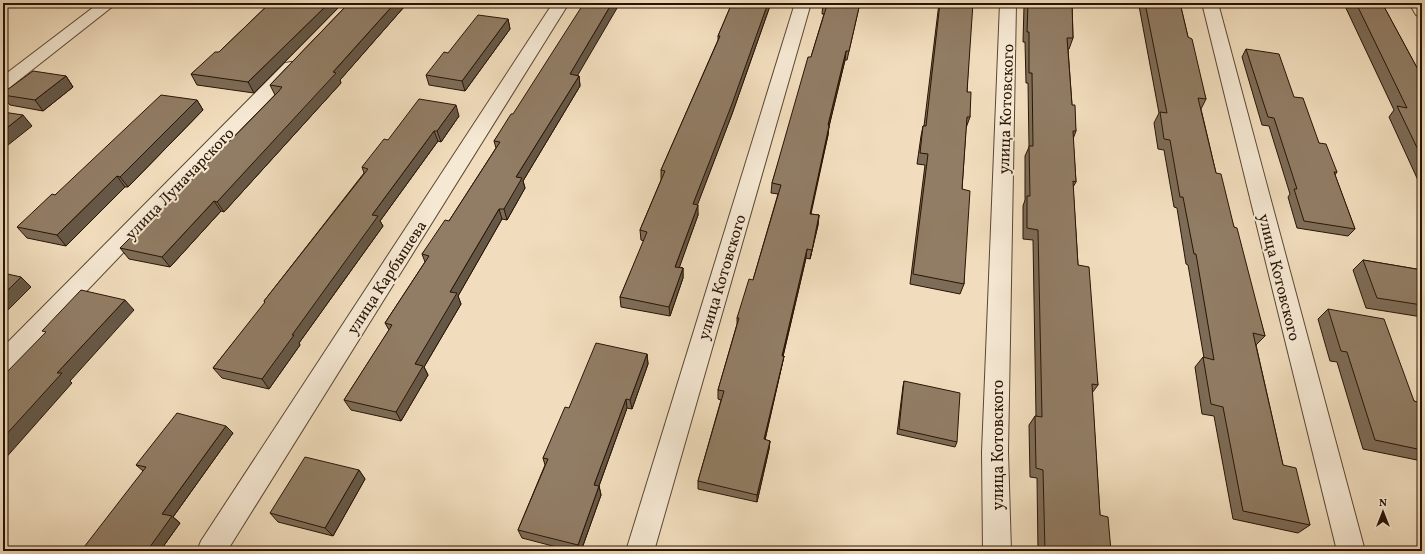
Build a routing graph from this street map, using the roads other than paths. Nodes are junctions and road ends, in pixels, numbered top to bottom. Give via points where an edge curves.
1 (109, 3) edge
2 (561, 3) edge
3 (803, 3) edge
4 (1008, 3) edge
5 (1210, 3) edge
6 (1417, 3) edge
7 (1422, 12) edge
8 (304, 54) edge
9 (5, 81) edge
10 (3, 363) edge
11 (211, 551) edge
12 (640, 551) edge
13 (997, 551) edge
14 (1351, 551) edge

1 - 9 street
2 - 11 street, улица Карбышева
3 - 12 street, улица Котовского
4 - 13 street, улица Котовского via 995,452
5 - 14 street, улица Котовского
6 - 7 street
8 - 10 street, улица Луначарского

